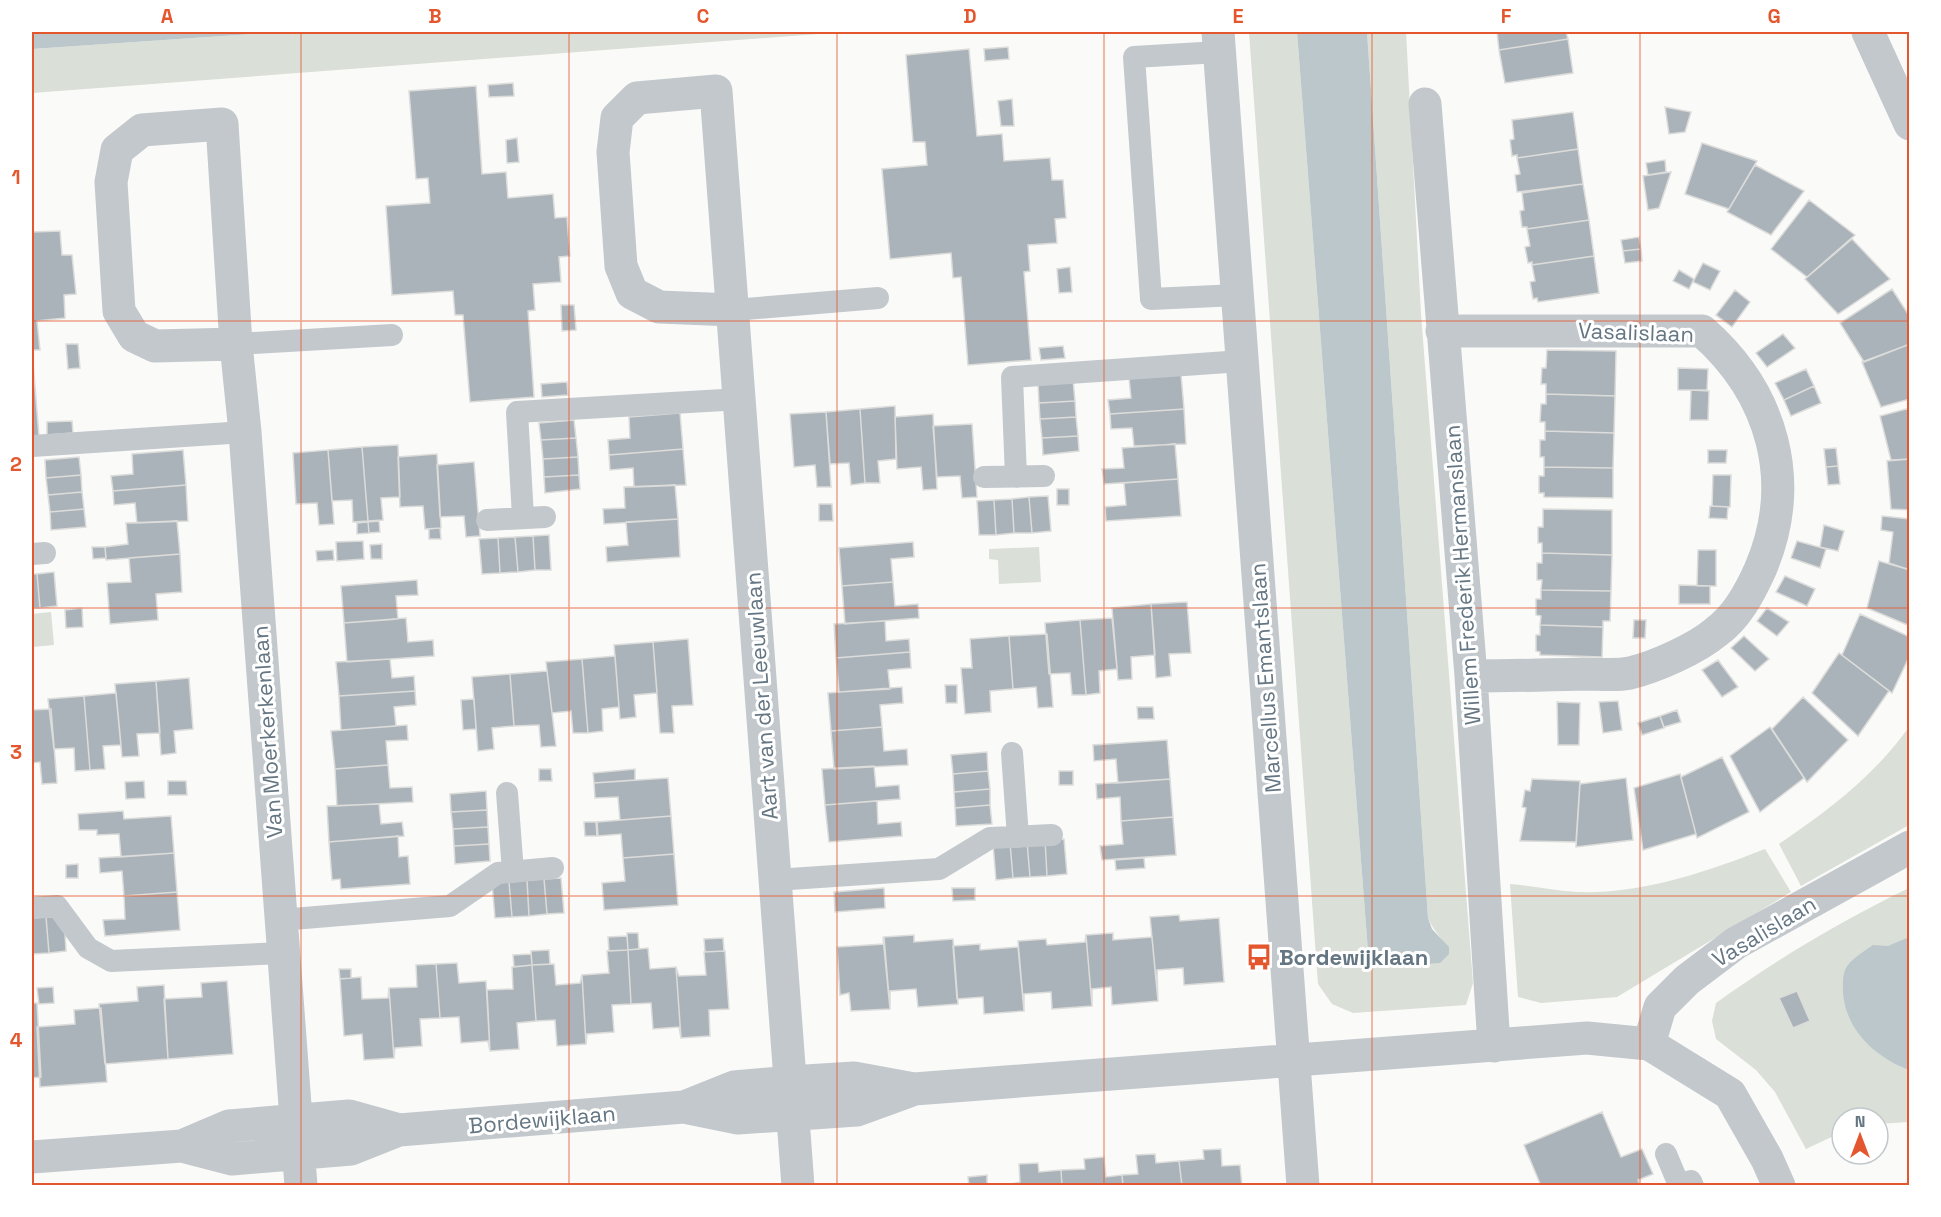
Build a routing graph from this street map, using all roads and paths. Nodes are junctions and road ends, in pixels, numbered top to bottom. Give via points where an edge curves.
1 (1868, 32) edge
2 (1219, 42) edge
3 (1425, 104) dead end
4 (1910, 124) edge
5 (1237, 295) junction
6 (878, 298) dead end
7 (733, 310) junction
8 (1442, 332) junction
9 (392, 336) dead end
10 (236, 344) junction
11 (1242, 361) junction
12 (741, 399) junction
13 (245, 432) junction
14 (32, 446) edge
15 (1044, 476) dead end
16 (984, 477) dead end
17 (1016, 477) junction
18 (487, 520) dead end
19 (1471, 676) junction
20 (1012, 753) dead end
21 (507, 793) dead end
22 (1052, 835) dead end
23 (1018, 837) junction
24 (1910, 847) edge
25 (554, 868) dead end
26 (513, 872) junction
27 (775, 880) junction
28 (32, 908) edge
29 (280, 920) junction
30 (282, 953) junction
31 (1649, 1044) junction
32 (1494, 1046) junction
33 (1293, 1060) junction
34 (790, 1082) junction
35 (914, 1089) junction
36 (684, 1107) junction
37 (792, 1114) junction
38 (295, 1120) junction
39 (399, 1130) junction
40 (182, 1146) junction
41 (298, 1153) junction
42 (1666, 1154) dead end
43 (32, 1157) edge
44 (301, 1185) edge
45 (798, 1185) edge
46 (1303, 1185) edge
47 (1693, 1185) edge
48 (1779, 1185) edge

1 - 4 street
2 - 5 street, Marcellus Emantslaan
2 - 5 lane, Marcellus Emantslaan via 1134,57 1151,299
3 - 8 street, Willem Frederik Hermanslaan
5 - 11 street, Marcellus Emantslaan
6 - 7 lane
7 - 7 street, Aart van der Leeuwlaan via 716,91 637,98 617,118 613,152 621,266 632,293 659,307
7 - 12 street, Aart van der Leeuwlaan
8 - 19 street, Willem Frederik Hermanslaan
8 - 19 street, Vasalislaan via 1702,332 1728,354 1748,386 1764,416 1776,456 1779,499 1769,548 1748,596 1717,632 1675,656 1629,673
9 - 10 lane
10 - 10 street, Van Moerkerkenlaan via 155,346 134,336 119,311 111,182 117,150 142,130 222,124
10 - 13 street, Van Moerkerkenlaan
11 - 17 lane via 1012,377
11 - 33 street, Marcellus Emantslaan
12 - 18 lane via 516,412 534,517
12 - 27 street, Aart van der Leeuwlaan
13 - 14 lane
13 - 29 street, Van Moerkerkenlaan
15 - 17 lane
16 - 17 lane
19 - 32 street, Willem Frederik Hermanslaan
20 - 23 lane
21 - 26 lane
22 - 23 lane
23 - 27 lane via 990,838 939,869
24 - 31 street, Vasalislaan via 1736,943 1687,980 1660,1007
25 - 26 lane
26 - 29 lane via 498,873 450,906
27 - 34 street, Aart van der Leeuwlaan
28 - 30 lane via 57,906 88,948 111,961
29 - 30 street, Van Moerkerkenlaan
30 - 38 street, Van Moerkerkenlaan
31 - 32 street, Bordewijklaan via 1587,1038
31 - 48 street, Bordewijklaan via 1730,1094
32 - 33 street, Bordewijklaan
33 - 35 street, Bordewijklaan
33 - 46 street, Marcellus Emantslaan
34 - 35 street, Bordewijklaan via 854,1078
34 - 36 street, Bordewijklaan via 734,1087
34 - 37 street, Aart van der Leeuwlaan
35 - 37 street, Bordewijklaan via 857,1110
36 - 37 street, Bordewijklaan via 738,1118
36 - 39 street, Bordewijklaan
37 - 45 street, Aart van der Leeuwlaan
38 - 39 street, Bordewijklaan via 349,1116
38 - 40 street, Bordewijklaan via 229,1126
38 - 41 street, Van Moerkerkenlaan
39 - 41 street, Bordewijklaan via 351,1149
40 - 41 street, Bordewijklaan via 232,1159
40 - 43 street, Bordewijklaan
41 - 44 street, Van Moerkerkenlaan
42 - 47 lane via 1679,1185 1691,1181

